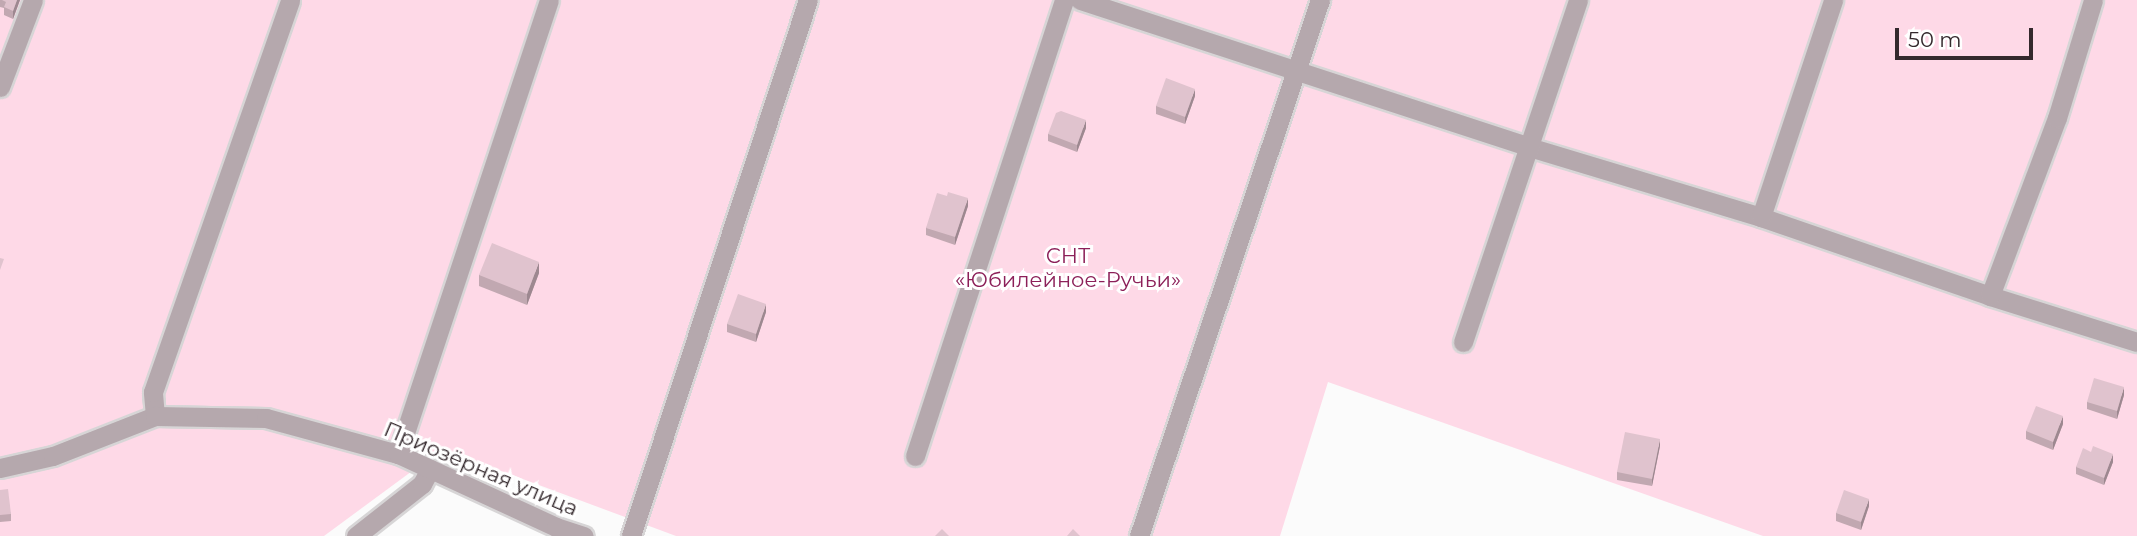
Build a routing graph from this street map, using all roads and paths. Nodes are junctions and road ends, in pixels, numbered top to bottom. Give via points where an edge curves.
1 (33, 0) edge
2 (290, 0) edge
3 (549, 0) edge
4 (808, 0) edge
5 (1064, 0) edge
6 (1080, 0) edge
7 (1320, 0) edge
8 (1578, 0) edge
9 (1833, 0) edge
10 (2093, 0) edge
11 (1296, 72) junction
12 (0, 87) edge
13 (1529, 147) junction
14 (1761, 217) junction
15 (1990, 296) junction
16 (1463, 342) dead end
17 (2137, 342) edge
18 (155, 415) junction
19 (398, 454) junction
20 (915, 456) dead end
21 (0, 468) edge
22 (430, 469) junction
23 (356, 536) edge
24 (584, 536) edge
25 (631, 536) edge
26 (1139, 536) edge

1 - 12 street
2 - 18 street via 153,392
3 - 19 street
4 - 25 street
5 - 20 street
6 - 11 street
7 - 11 street
8 - 13 street
9 - 14 street
10 - 15 street via 2057,118
11 - 13 street
11 - 26 street
13 - 14 street
13 - 16 street
14 - 15 street
15 - 17 street
18 - 19 street, Приозёрная улица via 266,418
18 - 21 street via 53,456
19 - 22 street, Приозёрная улица
22 - 23 street via 422,484
22 - 24 street, Приозёрная улица

